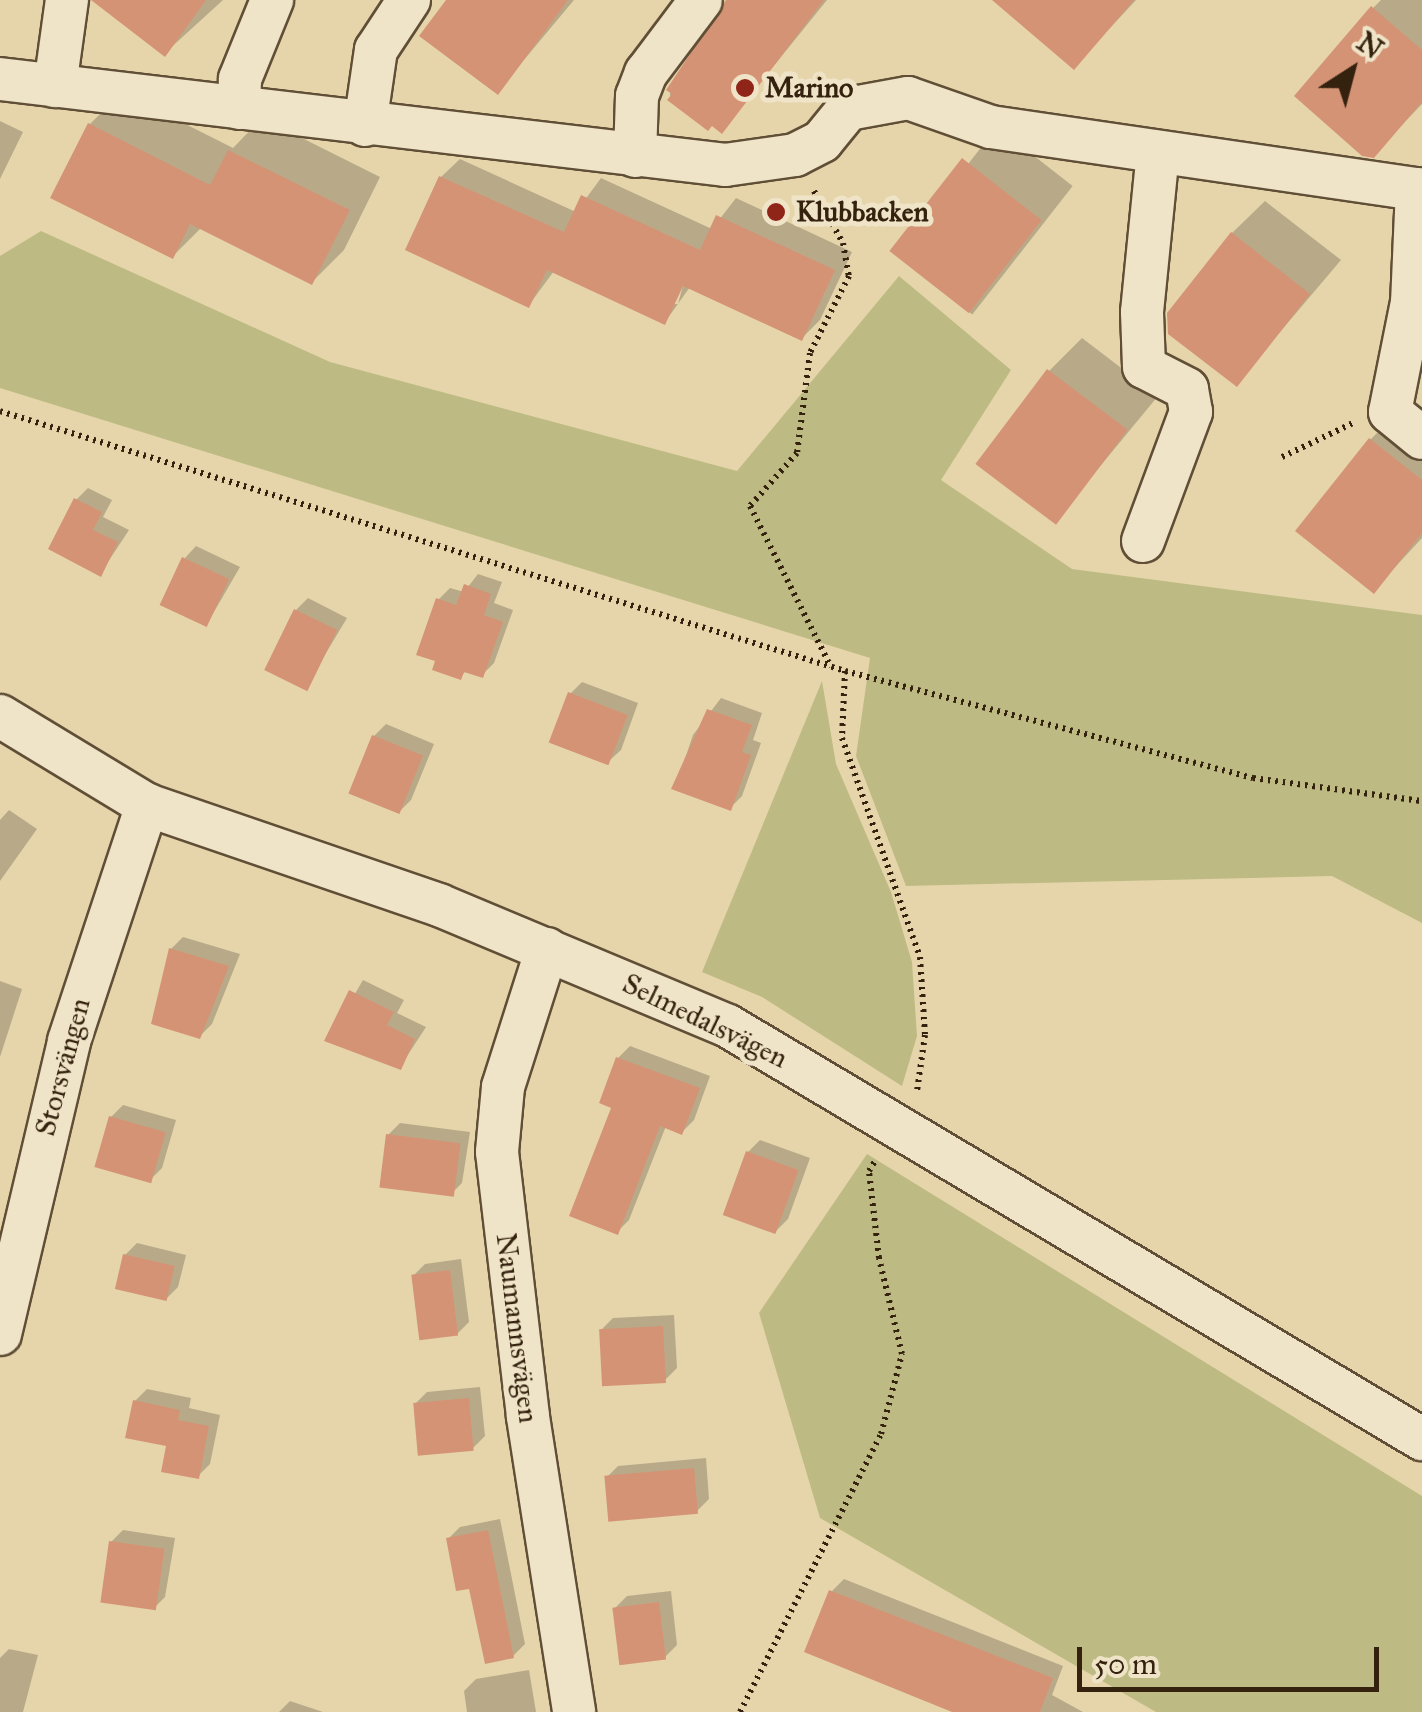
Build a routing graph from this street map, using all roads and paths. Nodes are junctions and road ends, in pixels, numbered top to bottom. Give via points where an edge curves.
1 (67, 0) edge
2 (272, 0) edge
3 (409, 0) edge
4 (700, 0) edge
5 (0, 80) edge
6 (55, 86) junction
7 (238, 108) junction
8 (364, 124) junction
9 (1158, 152) junction
10 (794, 154) junction
11 (635, 156) junction
12 (1420, 190) edge
13 (0, 411) edge
14 (1406, 425) edge
15 (1282, 457) dead end
16 (1143, 541) dead end
17 (831, 667) junction
18 (845, 672) junction
19 (0, 716) edge
20 (1422, 801) edge
21 (147, 805) junction
22 (546, 949) junction
23 (895, 1128) junction
24 (0, 1334) edge
25 (1422, 1439) edge
26 (574, 1712) edge
27 (740, 1712) edge

1 - 6 street
2 - 7 street via 240,79
3 - 8 street via 376,50
4 - 11 street via 646,73 637,96
5 - 6 street
6 - 7 street
7 - 8 street
8 - 11 street
9 - 10 street via 991,127 908,98 848,109 822,141
9 - 12 street
9 - 16 street via 1142,312 1144,368 1187,388 1192,412
10 - 11 street via 726,164
10 - 17 path via 843,244 849,276 810,353 797,453 750,506
12 - 14 street
13 - 17 path
14 - 15 path via 1366,416
17 - 18 path
18 - 20 path via 1253,778
18 - 23 path via 842,738 920,957 925,1035 916,1097
19 - 21 street, Selmedalsvägen
21 - 22 street, Selmedalsvägen via 365,877
21 - 24 street, Storsvängen via 69,1041
22 - 23 street, Selmedalsvägen via 728,1026
22 - 26 street, Naumannsvägen via 503,1087 497,1152 528,1417
23 - 25 street, Selmedalsvägen
23 - 27 path via 869,1171 879,1258 902,1354 881,1434

